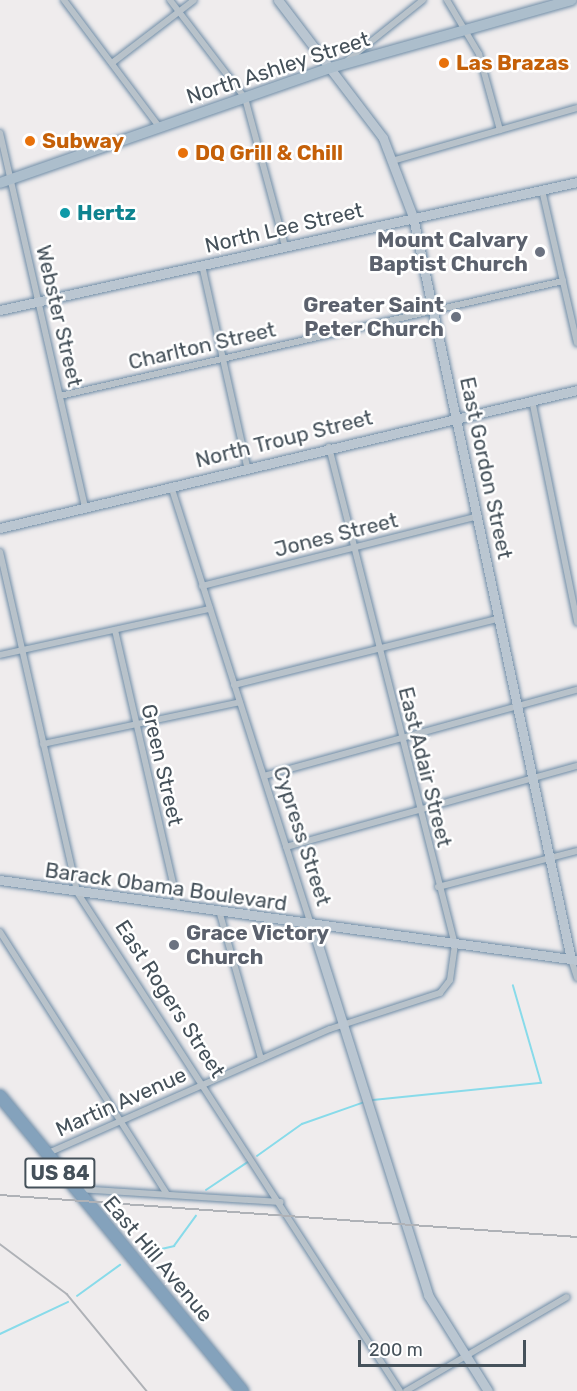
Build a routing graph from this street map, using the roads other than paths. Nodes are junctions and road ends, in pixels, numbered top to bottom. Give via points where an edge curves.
1 (64, 0) edge
2 (170, 0) edge
3 (194, 0) edge
4 (278, 0) edge
5 (423, 0) edge
6 (447, 0) edge
7 (572, 0) edge
8 (179, 12) junction
9 (468, 29) junction
10 (112, 63) junction
11 (343, 64) junction
12 (330, 68) junction
13 (245, 98) junction
14 (577, 108) edge
15 (160, 128) junction
16 (500, 130) junction
17 (0, 133) edge
18 (392, 161) junction
19 (5, 181) edge
20 (577, 182) edge
21 (542, 190) junction
22 (413, 217) junction
23 (285, 246) junction
24 (202, 265) junction
25 (563, 280) junction
26 (39, 301) junction
27 (0, 310) edge
28 (434, 310) junction
29 (577, 343) edge
30 (223, 359) junction
31 (577, 390) edge
32 (60, 396) junction
33 (532, 400) junction
34 (457, 415) junction
35 (329, 447) junction
36 (248, 467) junction
37 (170, 485) junction
38 (85, 507) junction
39 (479, 516) junction
40 (0, 528) edge
41 (353, 547) junction
42 (0, 552) edge
43 (202, 586) junction
44 (210, 609) junction
45 (500, 618) junction
46 (577, 622) edge
47 (115, 630) junction
48 (22, 650) junction
49 (378, 650) junction
50 (0, 655) edge
51 (234, 685) junction
52 (577, 690) edge
53 (240, 702) junction
54 (517, 706) junction
55 (135, 725) junction
56 (400, 739) junction
57 (43, 744) junction
58 (577, 766) edge
59 (264, 776) junction
60 (532, 778) junction
61 (419, 811) junction
62 (286, 847) junction
63 (577, 851) edge
64 (550, 858) junction
65 (0, 880) edge
66 (438, 887) junction
67 (77, 892) junction
68 (178, 907) junction
69 (220, 914) junction
70 (312, 926) junction
71 (0, 932) edge
72 (455, 945) junction
73 (574, 959) edge
74 (577, 978) edge
75 (343, 1024) junction
76 (261, 1059) junction
77 (204, 1083) junction
78 (0, 1096) edge
79 (118, 1119) junction
80 (45, 1154) junction
81 (74, 1189) junction
82 (166, 1193) junction
83 (280, 1202) junction
84 (567, 1297) dead end
85 (464, 1357) junction
86 (242, 1391) edge
87 (400, 1391) edge
88 (406, 1391) edge
89 (488, 1391) edge

1 - 10 street
2 - 8 street
3 - 8 street
4 - 12 street, East Gordon Street
5 - 11 street
6 - 9 street
7 - 9 main road, North Ashley Street
8 - 10 street
8 - 13 street
9 - 11 main road, North Ashley Street
9 - 16 street
10 - 15 street
11 - 12 main road, North Ashley Street
12 - 13 main road, North Ashley Street
12 - 18 street, East Gordon Street via 383,138
13 - 15 main road, North Ashley Street
13 - 23 street
14 - 16 street
15 - 19 main road, North Ashley Street
16 - 18 street
17 - 19 street, Webster Street
18 - 22 street, East Gordon Street
19 - 26 street, Webster Street
20 - 21 street, North Lee Street
21 - 22 street, North Lee Street
21 - 25 street
22 - 23 street, North Lee Street
22 - 28 street, East Gordon Street
23 - 24 street, North Lee Street
24 - 26 street, North Lee Street
24 - 30 street
25 - 28 street, Charlton Street
25 - 29 street
26 - 27 street, North Lee Street
26 - 32 street, Webster Street
28 - 30 street, Charlton Street
28 - 34 street, East Gordon Street
30 - 32 street, Charlton Street
30 - 36 street
31 - 33 street, North Troup Street
32 - 38 street, Webster Street
33 - 34 street, North Troup Street
33 - 46 street
34 - 35 street, North Troup Street
34 - 39 street, East Gordon Street
35 - 36 street, North Troup Street
35 - 41 street, East Adair Street
36 - 37 street, North Troup Street
37 - 38 street, North Troup Street
37 - 43 street, Cypress Street
38 - 40 street, North Troup Street
39 - 41 street, Jones Street
39 - 45 street, East Gordon Street
41 - 43 street, Jones Street
41 - 49 street, East Adair Street
42 - 48 street, East Rogers Street
43 - 44 street, Cypress Street
44 - 47 street
44 - 51 street, Cypress Street
45 - 49 street
45 - 54 street, East Gordon Street
47 - 48 street
47 - 55 street, Green Street
48 - 50 street
48 - 57 street, East Rogers Street
49 - 51 street
49 - 56 street, East Adair Street
51 - 53 street, Cypress Street
52 - 54 street
53 - 55 street
53 - 59 street, Cypress Street
54 - 56 street
54 - 60 street, East Gordon Street
55 - 57 street
55 - 68 street, Green Street
56 - 59 street
56 - 61 street, East Adair Street
57 - 67 street, East Rogers Street
58 - 60 street
59 - 62 street, Cypress Street
60 - 61 street
60 - 64 street, East Gordon Street
61 - 62 street
61 - 66 street, East Adair Street
62 - 70 street, Cypress Street
63 - 64 street
64 - 66 street
64 - 73 street, East Gordon Street
65 - 67 street, Barack Obama Boulevard
66 - 72 street, East Adair Street
67 - 68 street, Barack Obama Boulevard
67 - 77 street, East Rogers Street
68 - 69 street, Barack Obama Boulevard
69 - 70 street, Barack Obama Boulevard
69 - 76 street
70 - 72 street, Barack Obama Boulevard
70 - 75 street, Cypress Street
71 - 79 street
72 - 73 street, Barack Obama Boulevard
72 - 75 street, East Adair Street via 450,980 440,993
73 - 74 street, East Gordon Street
75 - 76 street, Martin Avenue
75 - 85 street, Cypress Street via 428,1295
76 - 77 street, Martin Avenue
77 - 79 street, Martin Avenue
77 - 83 street, East Rogers Street
78 - 80 highway, East Hill Avenue / US 84
79 - 80 street, Martin Avenue
79 - 82 street
80 - 81 highway, East Hill Avenue / US 84
81 - 82 street
81 - 86 highway, East Hill Avenue / US 84
82 - 83 street
83 - 87 street, East Rogers Street
84 - 85 street
85 - 88 street
85 - 89 street, Cypress Street

